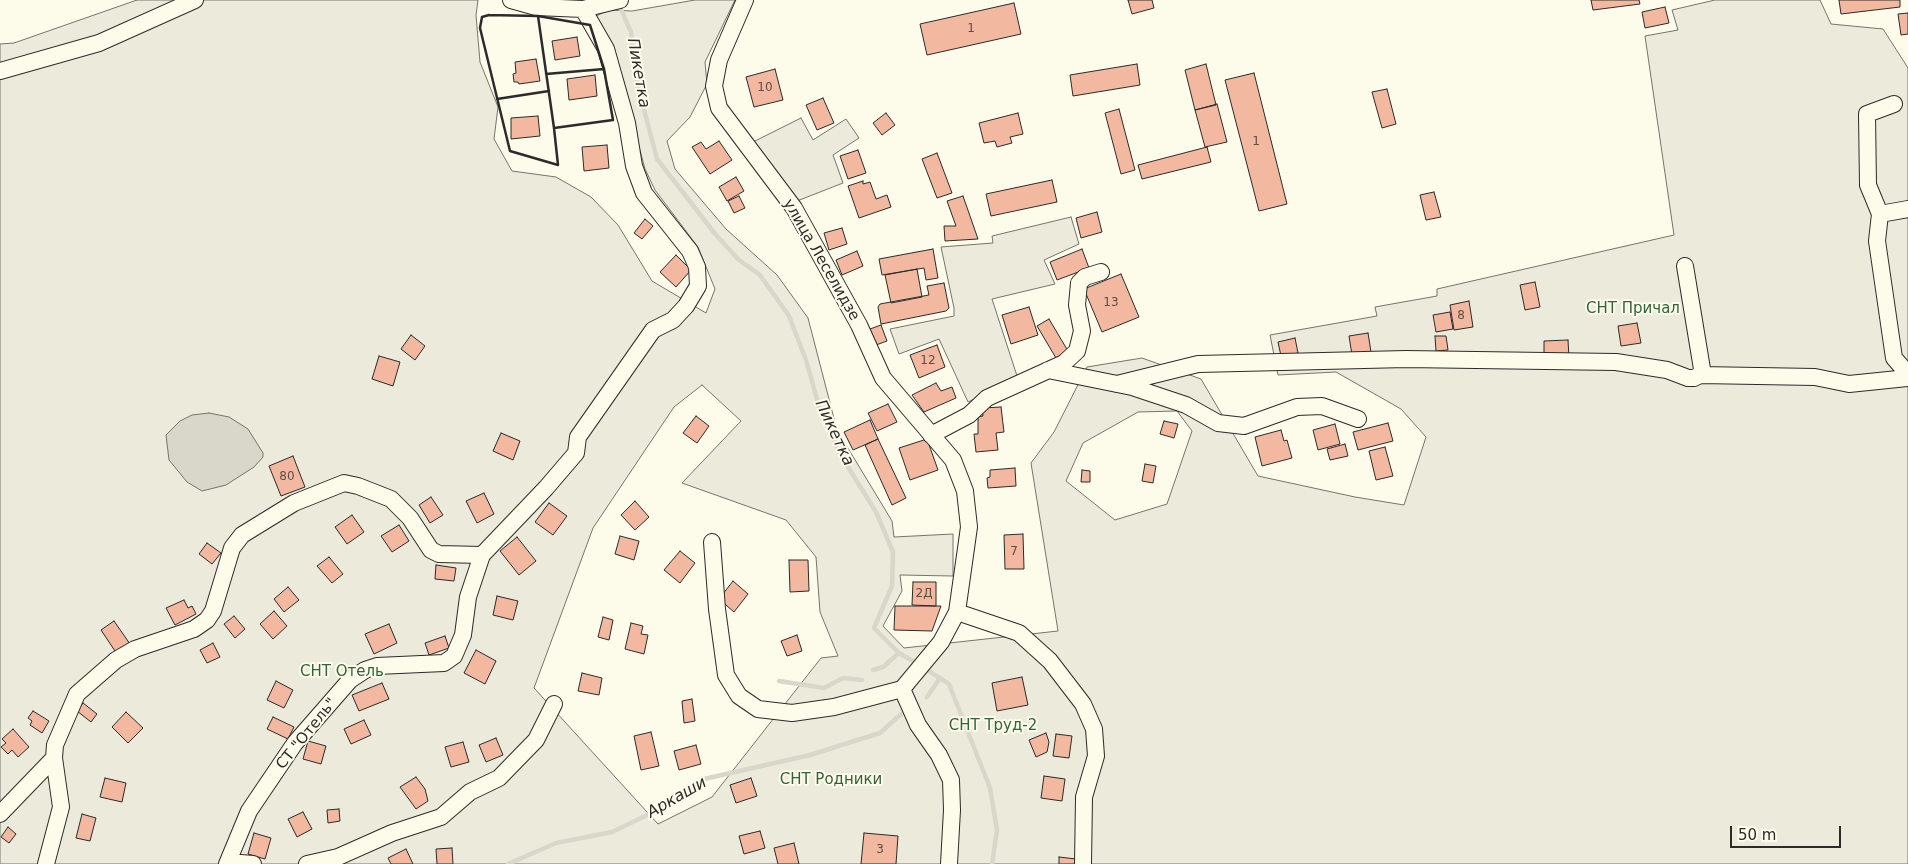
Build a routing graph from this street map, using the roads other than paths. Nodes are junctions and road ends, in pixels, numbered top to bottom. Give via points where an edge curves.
1 (195, 0) edge
2 (511, 0) edge
3 (745, 0) edge
4 (617, 1) edge
5 (583, 9) junction
6 (0, 71) edge
7 (1894, 104) dead end
8 (1908, 209) edge
9 (1880, 214) junction
10 (1686, 266) dead end
11 (1101, 272) dead end
12 (1048, 370) junction
13 (1908, 374) edge
14 (1700, 375) junction
15 (1908, 378) edge
16 (1117, 384) junction
17 (1358, 419) dead end
18 (931, 435) junction
19 (712, 542) dead end
20 (482, 555) junction
21 (957, 612) junction
22 (902, 689) junction
23 (554, 704) dead end
24 (54, 758) junction
25 (0, 814) edge
26 (228, 863) edge
27 (46, 864) edge
28 (252, 864) edge
29 (307, 864) edge
30 (949, 864) edge
31 (1083, 864) edge

1 - 6 street via 99,43
2 - 5 street via 536,7
3 - 18 street, улица Леселидзе via 719,60 714,86 718,108 794,208 859,325 883,378
4 - 5 street
5 - 20 street, СТ "Отель" via 606,49 627,123 634,166 644,193 690,251 697,267 698,286 673,320 653,330 578,437 576,452
7 - 9 street via 1867,114 1868,185
8 - 9 street
9 - 13 street via 1877,241 1894,358
10 - 14 street via 1702,370
11 - 12 street via 1078,283 1077,305 1082,331 1077,351 1064,363
12 - 16 street
12 - 18 street via 987,398 969,415
14 - 15 street via 1814,377 1849,384
14 - 16 street via 1688,378 1667,370 1616,362 1406,359 1198,364
16 - 17 street via 1186,405 1218,423 1244,426 1297,407 1322,406
18 - 21 street, улица Леселидзе via 953,460 965,490 969,527
19 - 22 street via 716,608 726,675 739,696 758,709 792,713 834,707
20 - 24 street via 439,554 431,550 410,518 391,499 358,486 344,483 294,503 242,535 232,548 213,611 207,620 194,629 135,649 116,660 77,694 55,745
20 - 26 street, СТ "Отель" via 468,597 463,635 454,656 444,663 378,666 350,680 295,743 249,811
21 - 22 street, улица Леселидзе via 941,642
21 - 31 street via 1019,633 1050,661 1083,704 1094,729 1096,756 1084,797
22 - 30 street via 918,725 939,755 951,780
23 - 29 street via 536,740 499,778 470,792 441,817 392,833 338,857
24 - 25 street
24 - 27 street via 61,807
26 - 28 street

